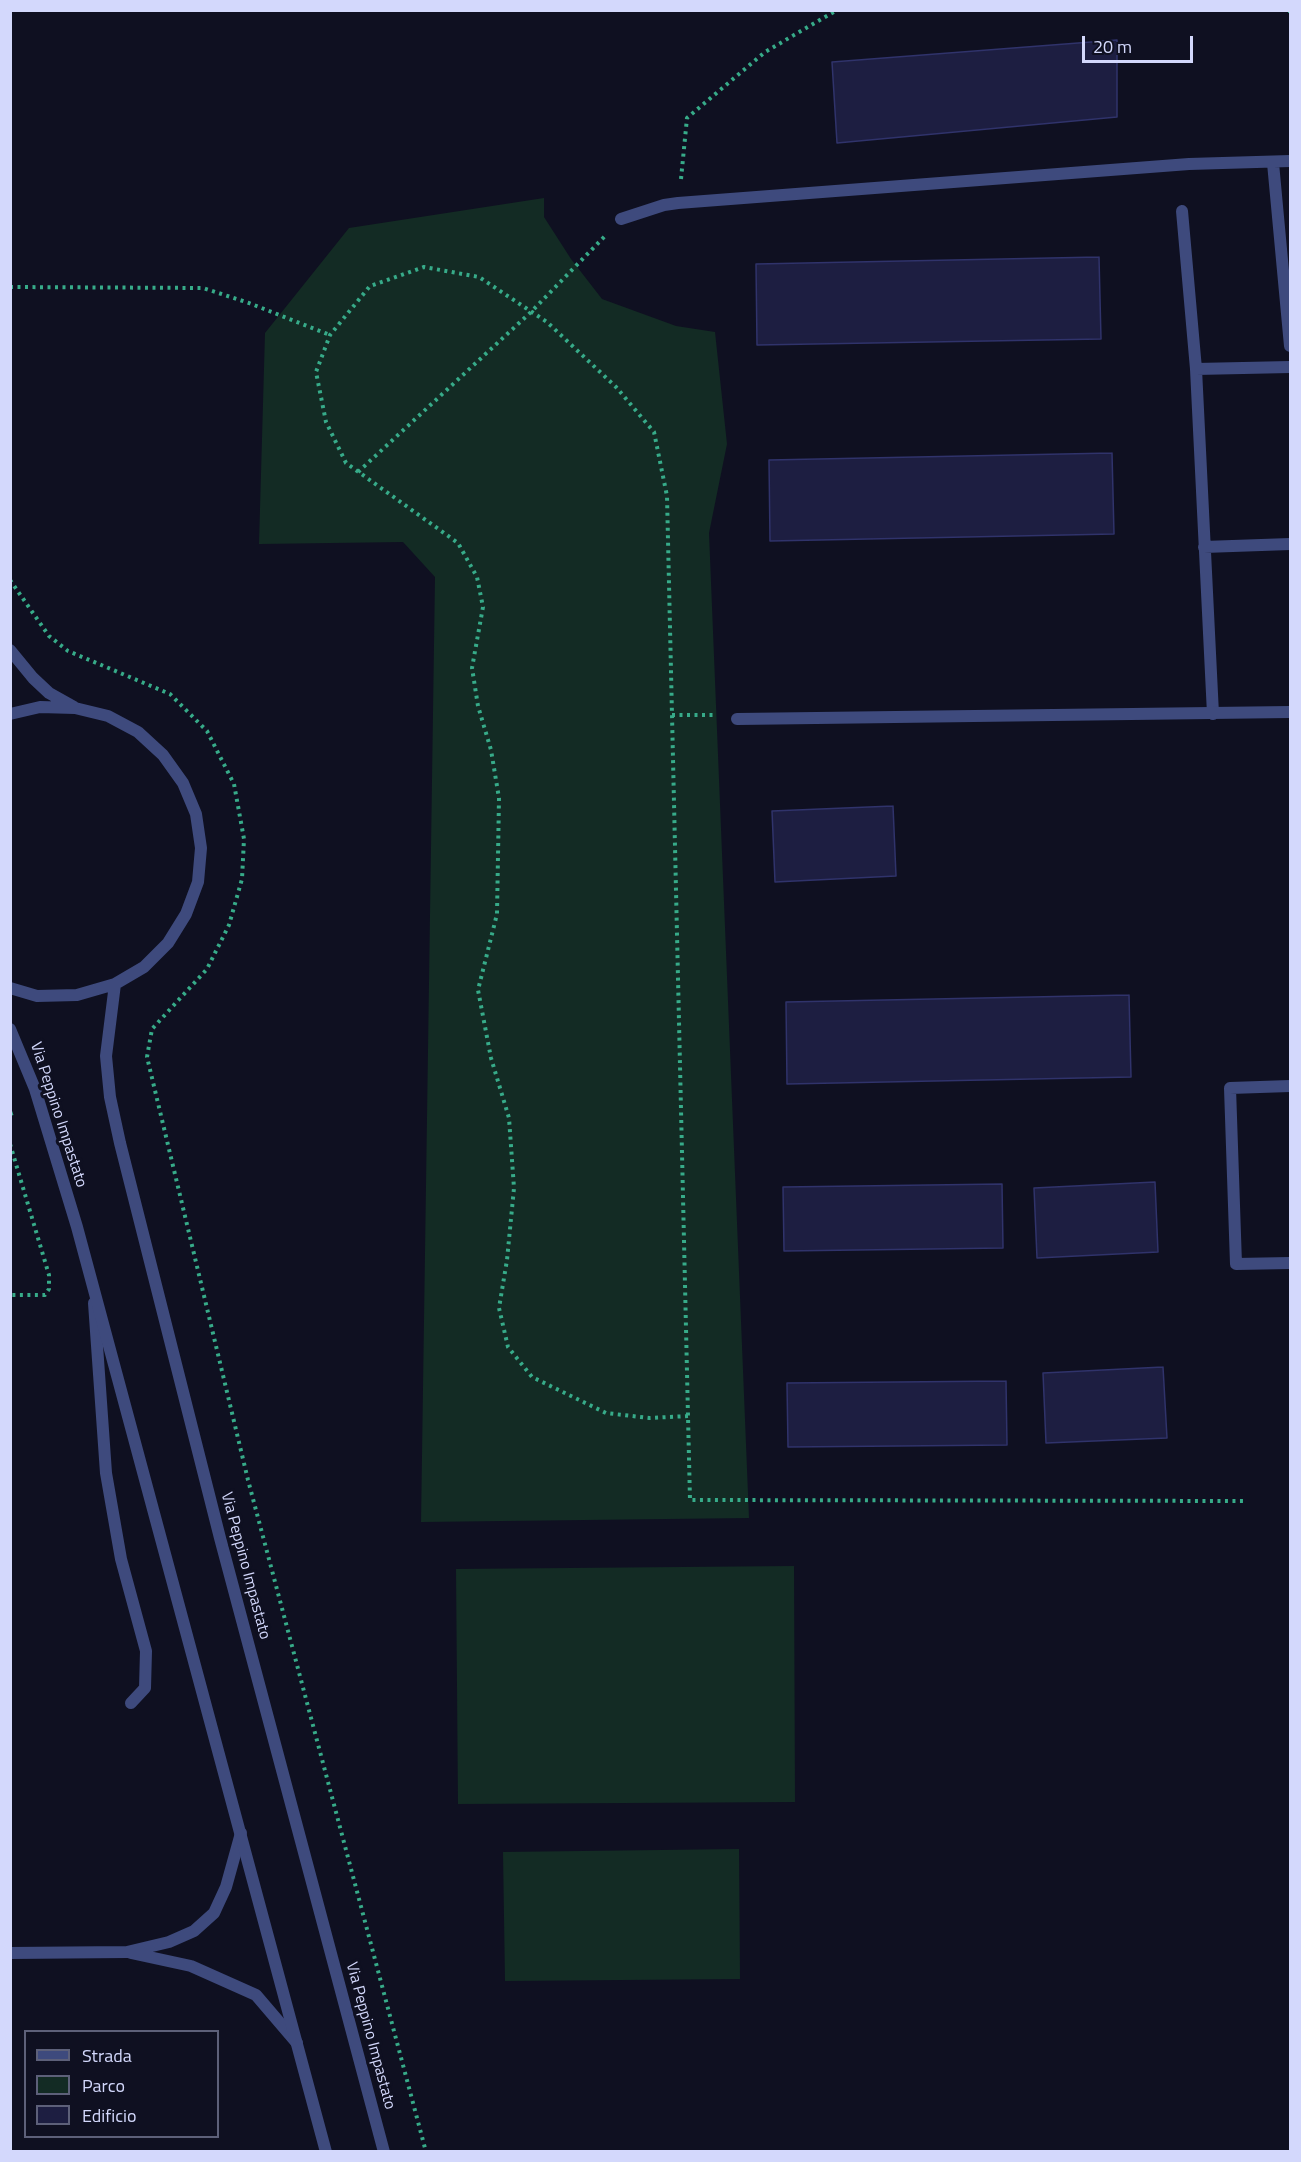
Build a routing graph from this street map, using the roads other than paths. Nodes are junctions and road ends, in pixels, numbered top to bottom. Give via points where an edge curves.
1 (1290, 161) edge
2 (1273, 163) junction
3 (1182, 211) dead end
4 (621, 219) road end
5 (1290, 346) edge
6 (1290, 367) edge
7 (1196, 369) junction
8 (1290, 544) edge
9 (1204, 547) junction
10 (10, 650) edge
11 (75, 708) junction
12 (1290, 712) edge
13 (10, 714) edge
14 (1213, 714) junction
15 (737, 719) road end
16 (115, 984) junction
17 (10, 988) edge
18 (10, 1029) edge
19 (1290, 1086) edge
20 (1290, 1263) edge
21 (93, 1287) junction
22 (131, 1702) dead end
23 (241, 1833) junction
24 (127, 1952) junction
25 (10, 1953) edge
26 (297, 2043) junction
27 (326, 2151) edge
28 (384, 2151) edge

1 - 2 street
2 - 4 street via 1189,164 678,203
2 - 5 street
3 - 7 street
6 - 7 street
7 - 9 street
8 - 9 street
9 - 14 street
10 - 11 street via 33,678
11 - 13 street via 40,707
11 - 16 street via 108,716 138,732 163,755 183,783 196,814 201,848 198,882 186,914 168,944
12 - 14 street
14 - 15 street
16 - 17 street via 77,995 37,996
16 - 28 street, Via Peppino Impastato via 106,1056 120,1143
18 - 21 street, Via Peppino Impastato via 35,1089
19 - 20 street via 1230,1088 1236,1264
21 - 22 street via 106,1473 121,1558 146,1651 145,1688
21 - 23 street, Via Peppino Impastato
23 - 24 street via 226,1887 214,1913 194,1931 169,1942
23 - 26 street, Via Peppino Impastato
24 - 25 street
24 - 26 street via 191,1966 256,1995
26 - 27 street, Via Peppino Impastato

